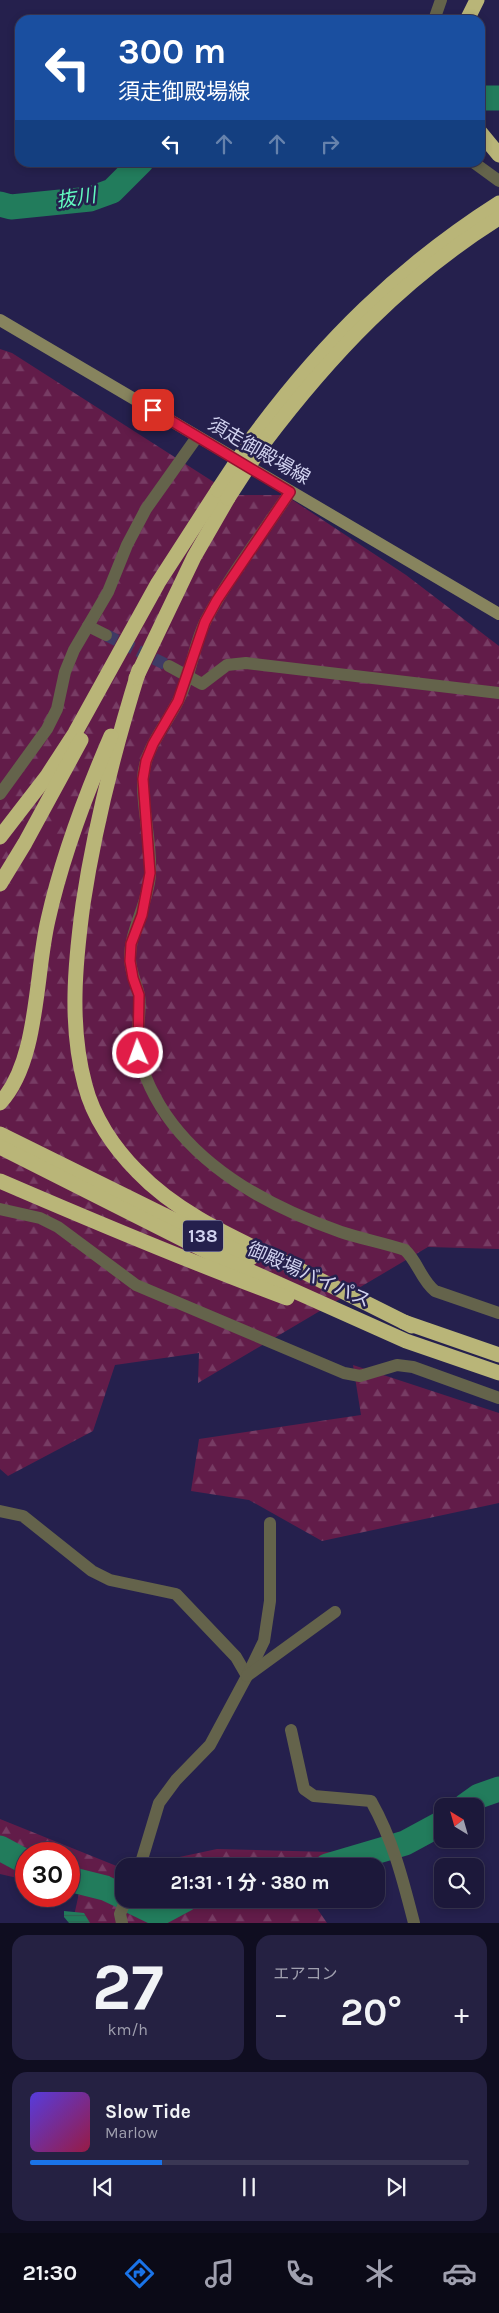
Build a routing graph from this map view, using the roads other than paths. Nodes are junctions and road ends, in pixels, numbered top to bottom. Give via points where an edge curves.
1 (441, 0) edge
2 (477, 0) edge
3 (436, 15) edge
4 (470, 15) edge
5 (485, 138) edge
6 (499, 155) edge
7 (480, 167) edge
8 (499, 180) edge
9 (499, 203) edge
10 (499, 218) edge
11 (0, 320) edge
12 (197, 437) junction
13 (258, 441) junction
14 (290, 492) junction
15 (223, 494) junction
16 (181, 548) junction
17 (499, 614) edge
18 (88, 626) junction
19 (106, 636) tunnel mouth
20 (169, 666) tunnel mouth
21 (139, 670) junction
22 (188, 676) junction
23 (499, 693) edge
24 (0, 794) edge
25 (0, 837) edge
26 (0, 884) edge
27 (0, 1102) edge
28 (0, 1134) edge
29 (0, 1147) edge
30 (0, 1181) edge
31 (0, 1209) edge
32 (499, 1313) edge
33 (412, 1326) junction
34 (406, 1341) junction
35 (499, 1355) edge
36 (499, 1373) edge
37 (499, 1398) edge
38 (0, 1511) edge
39 (270, 1523) dead end
40 (335, 1612) dead end
41 (247, 1676) junction
42 (291, 1730) dead end
43 (142, 1858) edge
44 (122, 1908) edge
45 (122, 1923) edge
46 (414, 1923) edge

1 - 3 street
2 - 4 highway
5 - 6 highway
7 - 8 street
9 - 13 highway via 409,268 342,329 282,398
10 - 13 highway via 418,277 352,337
11 - 12 main road, 須走御殿場線
12 - 14 main road, 須走御殿場線
12 - 18 street via 146,509 108,592
13 - 15 highway, bridge
14 - 17 main road, 須走御殿場線
14 - 22 street via 217,600 205,622
15 - 16 highway
15 - 21 highway
16 - 25 highway via 158,583 75,733
16 - 26 highway via 57,786
18 - 19 street
18 - 24 street via 65,672 57,709 47,729
20 - 22 street
21 - 27 highway via 82,807 62,869 48,921 27,1049 20,1073
21 - 33 highway via 108,777 91,854 79,934 75,1020 85,1087 115,1147 138,1172 194,1216
22 - 23 street via 202,684 227,665 246,663
22 - 32 street via 178,701 153,744 143,779 150,873 142,915 131,944 130,961 139,995 138,1053 146,1079 176,1129 212,1166 296,1214 339,1231 405,1250 413,1257 428,1286 435,1291
28 - 33 highway, 御殿場バイパス / 138 via 206,1237
29 - 34 highway, 御殿場バイパス / 138 via 214,1255
30 - 34 highway via 206,1268
31 - 37 street via 40,1218 58,1227 136,1284 344,1373 360,1376 397,1365 413,1366
33 - 35 highway, 御殿場バイパス / 138
34 - 36 highway, 御殿場バイパス / 138
38 - 41 street via 23,1516 92,1571 110,1580 176,1594 236,1657
39 - 41 street via 270,1601 264,1641
40 - 41 street
41 - 43 street via 210,1745 159,1803
42 - 46 street via 304,1789 314,1796 371,1801 398,1862
44 - 45 street

